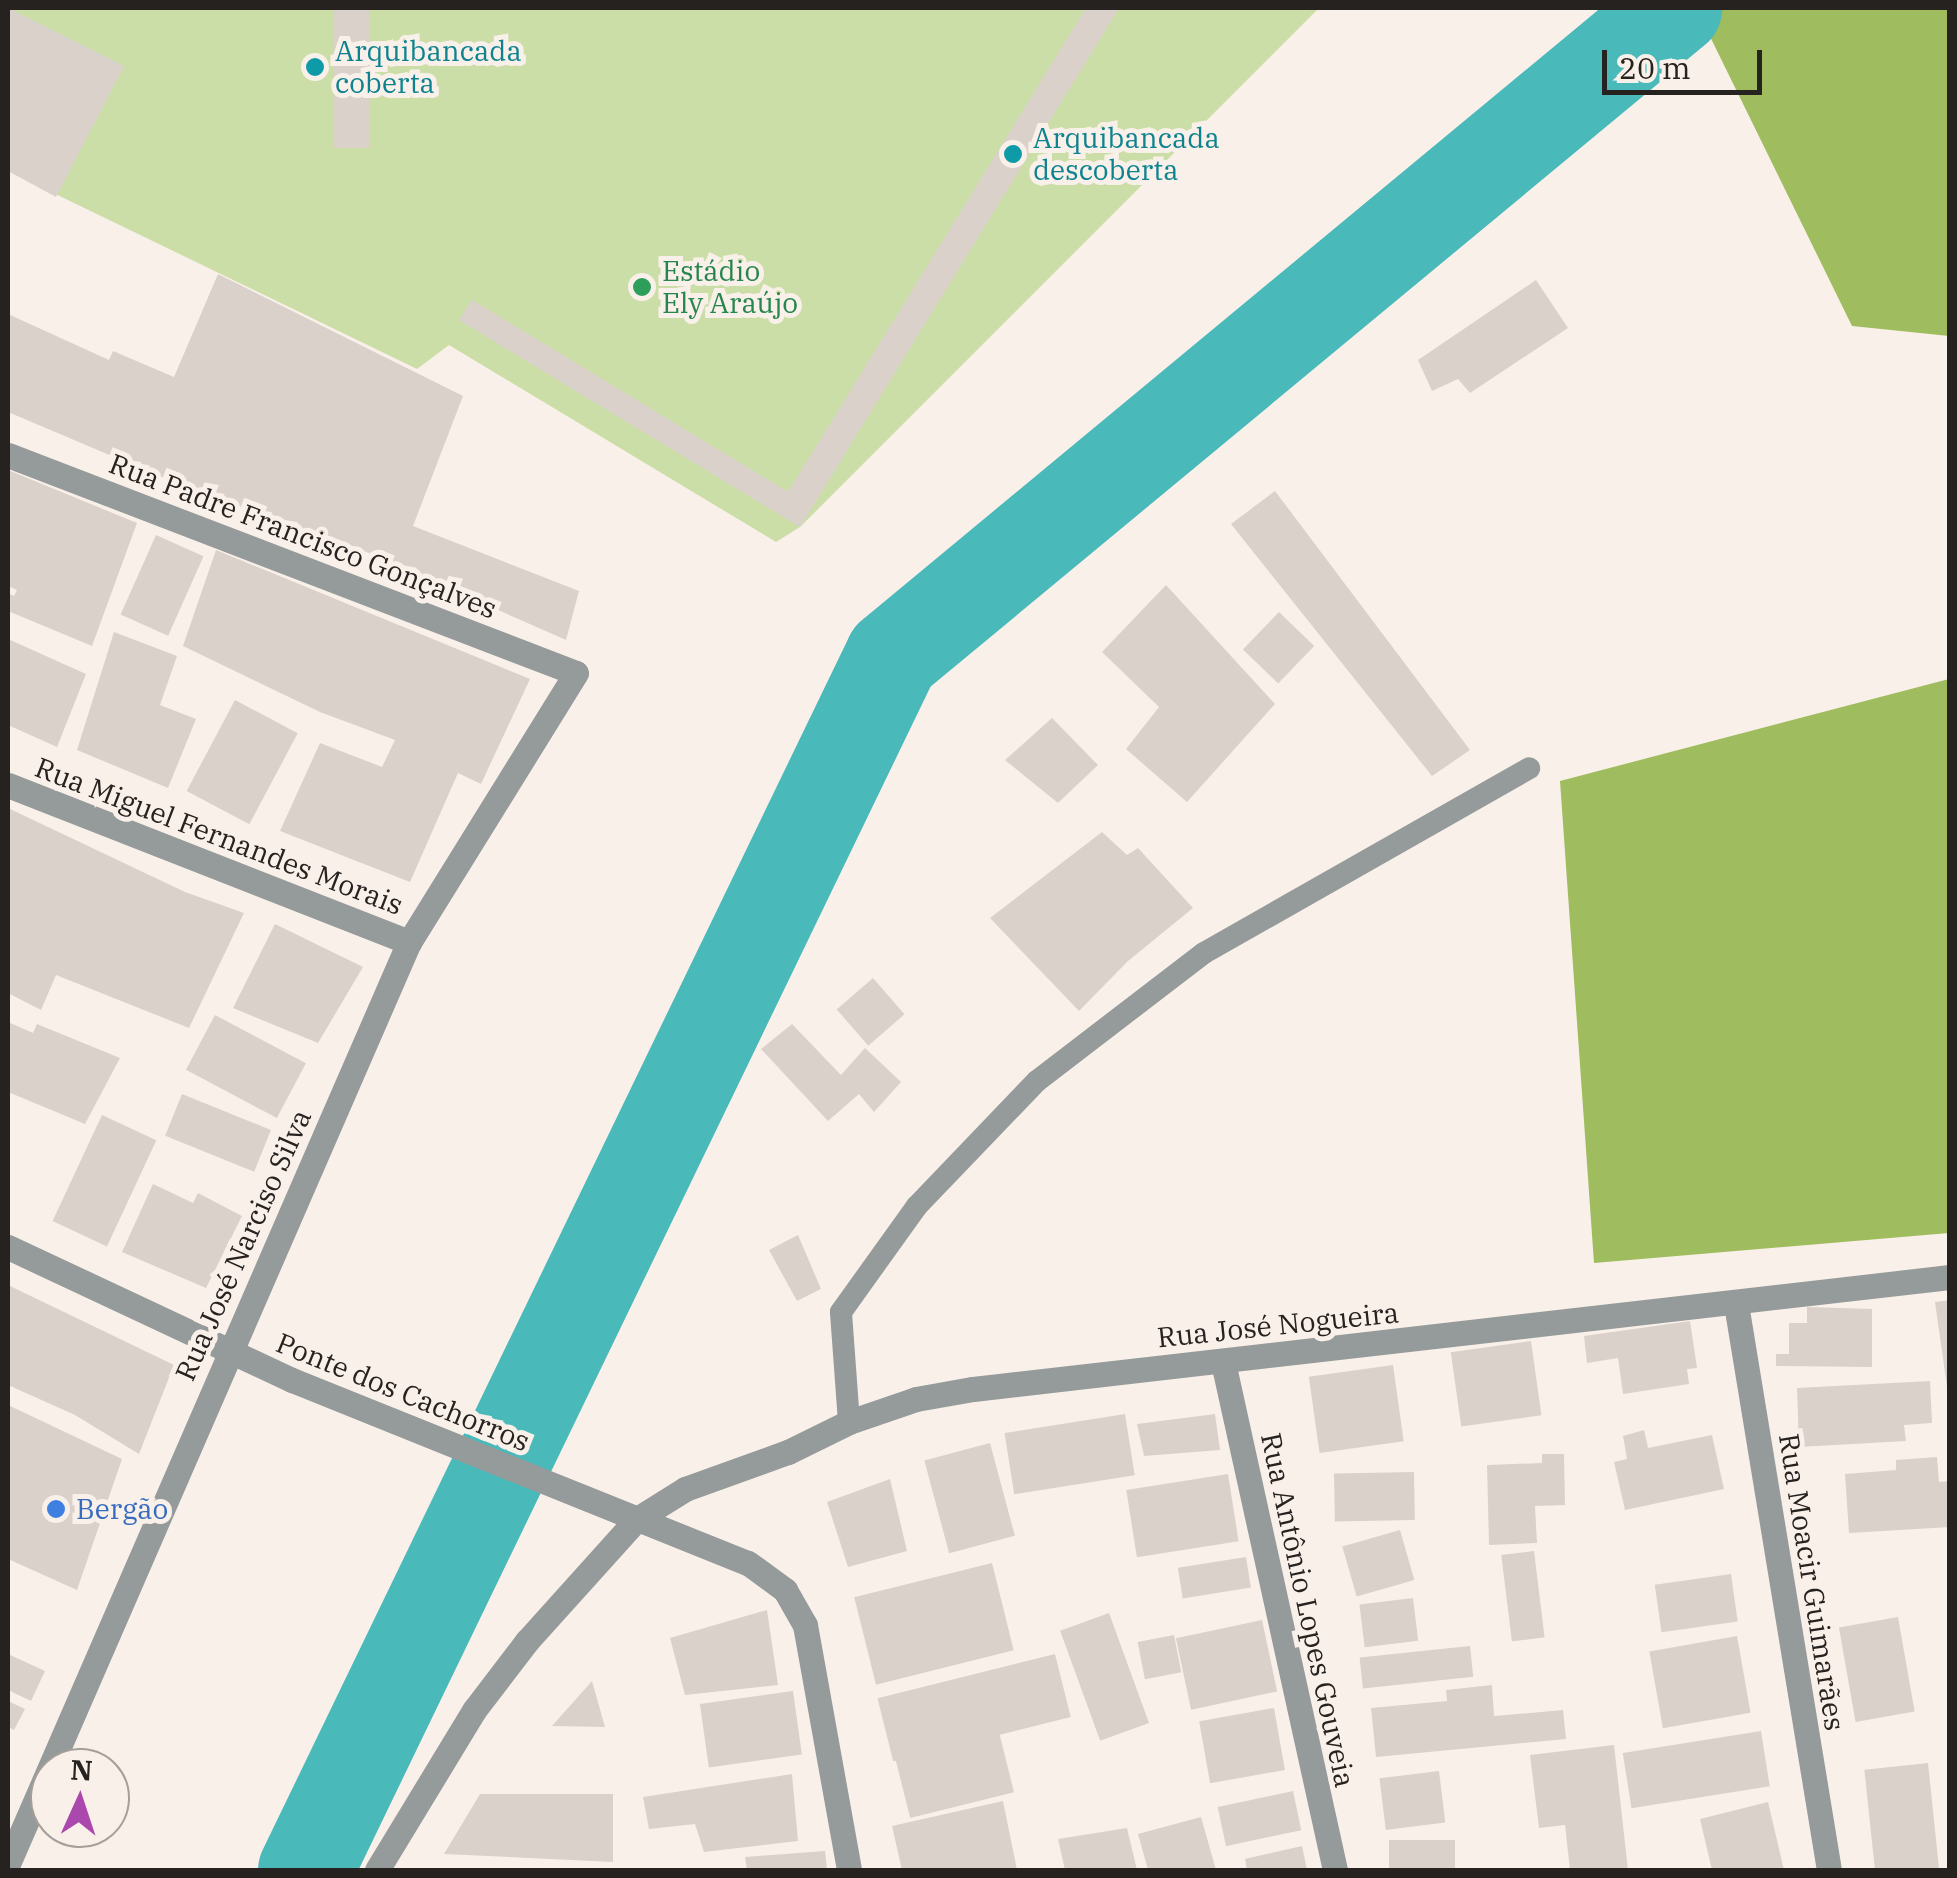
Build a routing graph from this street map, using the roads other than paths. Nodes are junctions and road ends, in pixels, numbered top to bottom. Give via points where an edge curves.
1 (8, 455) edge
2 (576, 673) joint
3 (1529, 768) dead end
4 (8, 785) edge
5 (409, 942) junction
6 (8, 1247) edge
7 (1950, 1277) edge
8 (1736, 1304) junction
9 (228, 1352) junction
10 (1223, 1362) junction
11 (849, 1422) junction
12 (637, 1519) junction
13 (8, 1864) edge
14 (378, 1870) edge
15 (848, 1870) edge
16 (1335, 1870) edge
17 (1828, 1870) edge

1 - 2 street, Rua Padre Francisco Gonçalves
2 - 5 street, Rua José Narciso Silva
3 - 11 lane via 1204,953 1037,1080 918,1206 840,1312
4 - 5 street, Rua Miguel Fernandes Morais
5 - 9 street, Rua José Narciso Silva
6 - 9 street, Ponte dos Cachorros
7 - 8 street, Rua José Nogueira
8 - 10 street, Rua José Nogueira
8 - 17 street, Rua Moacir Guimarães
9 - 12 street, Ponte dos Cachorros
9 - 13 street, Rua José Narciso Silva
10 - 11 street, Rua José Nogueira via 972,1389
10 - 16 street, Rua Antônio Lopes Gouveia
11 - 12 street, Rua José Nogueira via 684,1489
12 - 14 street, Rua José Nogueira via 526,1640 475,1710
12 - 15 street, Ponte dos Cachorros via 748,1563 786,1590 805,1625

